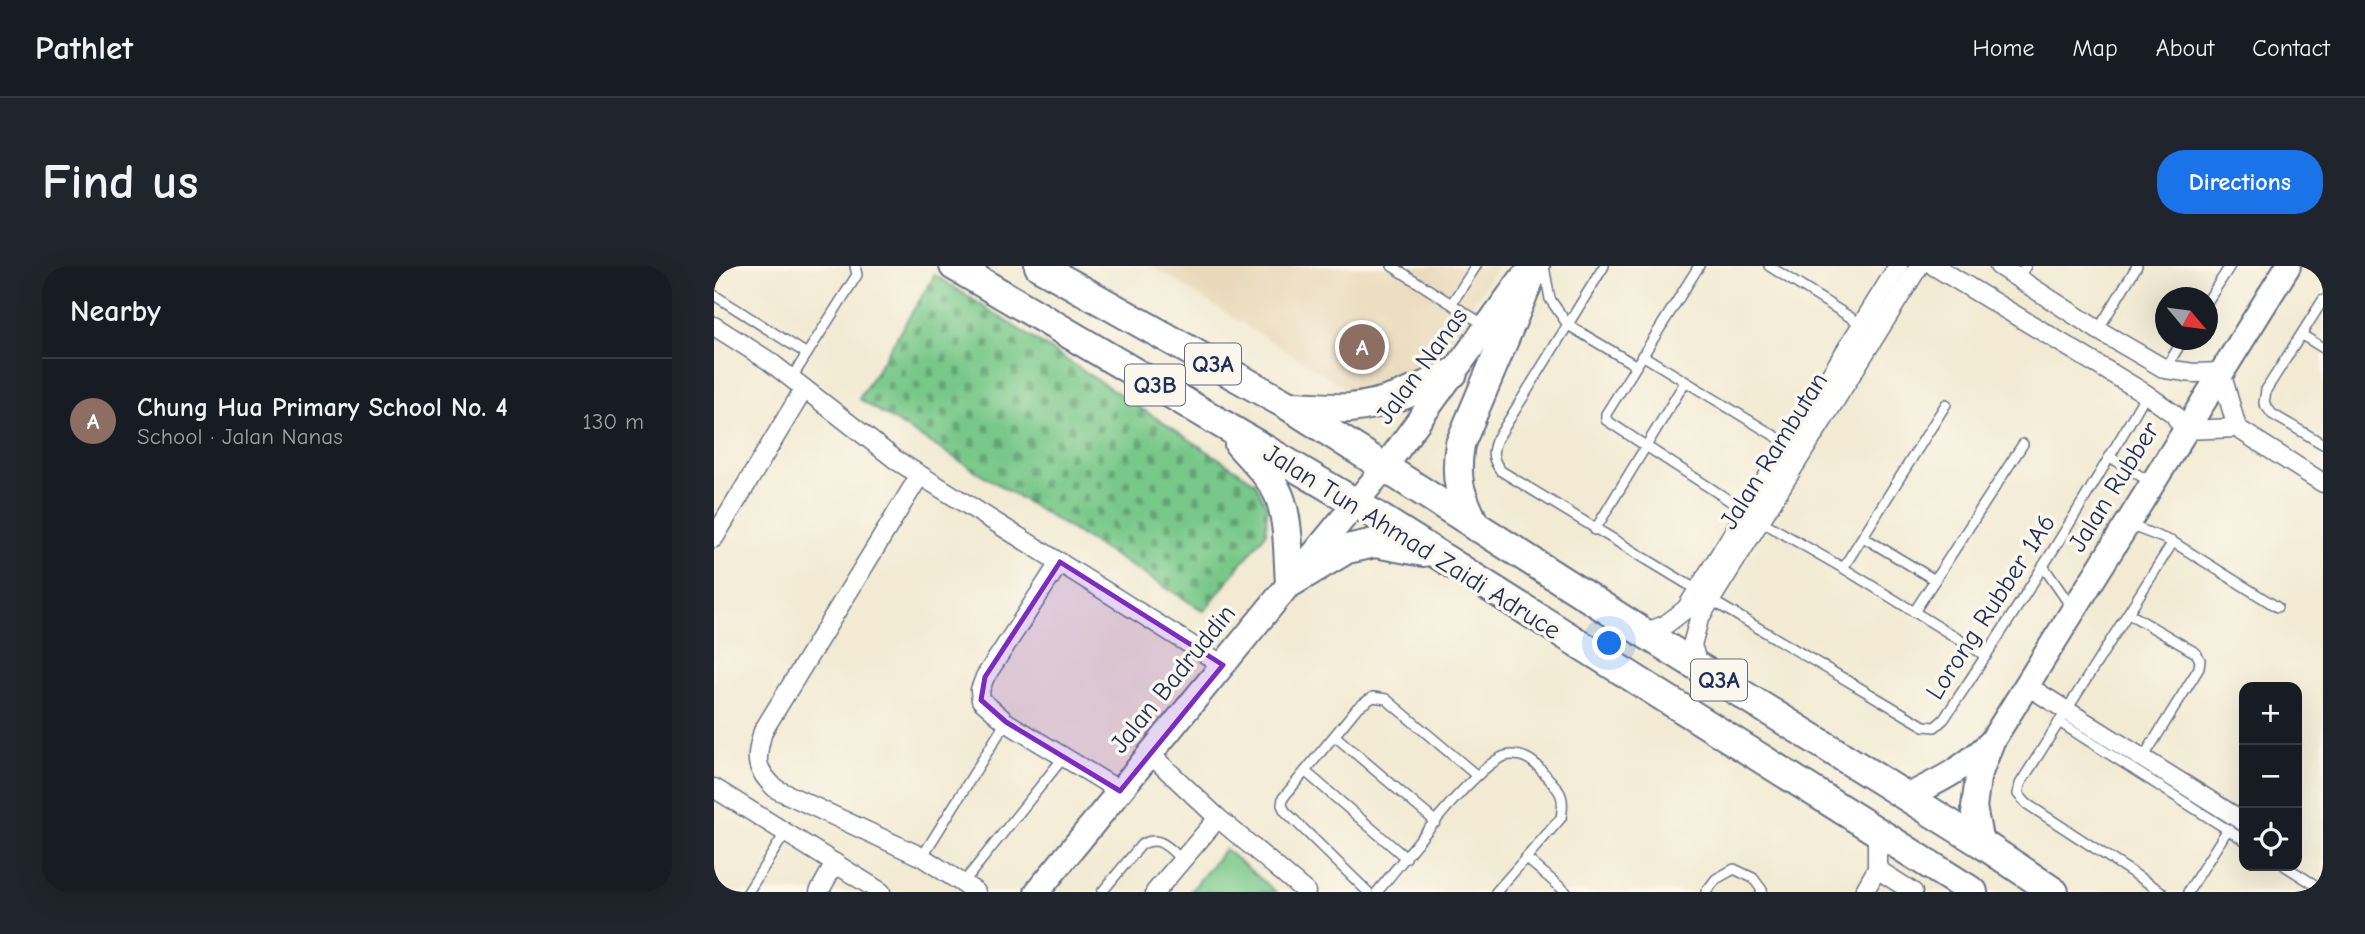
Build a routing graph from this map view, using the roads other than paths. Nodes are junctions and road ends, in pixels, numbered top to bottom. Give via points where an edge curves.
1 (855, 266) edge
2 (954, 266) edge
3 (1039, 266) edge
4 (1392, 266) edge
5 (1476, 266) edge
6 (1533, 266) edge
7 (1544, 266) edge
8 (1604, 266) edge
9 (1699, 266) edge
10 (1769, 266) edge
11 (1898, 266) edge
12 (1919, 266) edge
13 (1934, 266) edge
14 (1999, 266) edge
15 (2137, 266) edge
16 (2230, 266) edge
17 (2288, 266) edge
18 (2022, 272) edge
19 (2217, 287) edge
20 (714, 295) edge
21 (2323, 300) edge
22 (1452, 303) junction
23 (1861, 324) junction
24 (1568, 325) junction
25 (714, 326) edge
26 (1488, 327) junction
27 (2098, 330) junction
28 (2301, 335) junction
29 (2323, 348) edge
30 (2177, 350) edge
31 (807, 354) junction
32 (1642, 355) junction
33 (1635, 365) junction
34 (2165, 369) junction
35 (2221, 372) junction
36 (1453, 373) junction
37 (1685, 382) junction
38 (798, 384) junction
39 (2146, 394) junction
40 (1946, 404) dead end
41 (1286, 405) junction
42 (1224, 426) junction
43 (2237, 428) junction
44 (2184, 430) junction
45 (1788, 444) junction
46 (2023, 444) dead end
47 (2323, 444) edge
48 (1646, 448) junction
49 (2110, 457) junction
50 (1385, 467) junction
51 (920, 475) junction
52 (2152, 484) junction
53 (2323, 484) edge
54 (1356, 503) junction
55 (1754, 517) junction
56 (2127, 524) junction
57 (1476, 528) junction
58 (1595, 530) junction
59 (1863, 537) junction
60 (714, 538) edge
61 (2173, 542) junction
62 (1441, 555) junction
63 (1060, 562) junction
64 (2043, 566) junction
65 (1843, 568) junction
66 (1935, 580) junction
67 (1290, 583) junction
68 (1704, 595) junction
69 (2277, 607) dead end
70 (2073, 610) junction
71 (1914, 612) junction
72 (2128, 613) junction
73 (1644, 634) junction
74 (1986, 656) junction
75 (1223, 665) junction
76 (1699, 668) junction
77 (2026, 685) junction
78 (2063, 716) junction
79 (1006, 722) junction
80 (1335, 736) junction
81 (1992, 741) junction
82 (1150, 754) junction
83 (1063, 758) junction
84 (2143, 758) junction
85 (1306, 772) junction
86 (1476, 775) junction
87 (714, 788) edge
88 (1120, 790) junction
89 (1906, 797) junction
90 (1218, 818) junction
91 (1436, 822) junction
92 (2236, 826) edge
93 (1877, 831) junction
94 (786, 832) junction
95 (1980, 843) junction
96 (922, 857) junction
97 (1406, 858) junction
98 (1526, 858) junction
99 (1182, 860) junction
100 (835, 863) junction
101 (1877, 869) junction
102 (2294, 871) edge
103 (970, 887) edge
104 (2323, 890) edge
105 (748, 892) edge
106 (819, 892) edge
107 (881, 892) edge
108 (1037, 892) edge
109 (1102, 892) edge
110 (1155, 892) edge
111 (1306, 892) edge
112 (1368, 892) edge
113 (1377, 892) edge
114 (1496, 892) edge
115 (1566, 892) edge
116 (1706, 892) edge
117 (1761, 892) edge
118 (1864, 892) edge
119 (1913, 892) edge
120 (1973, 892) edge
121 (2054, 892) edge
122 (2162, 892) edge
123 (2188, 892) edge

1 - 31 lane via 857,275
2 - 42 main road, Jalan Tun Ahmad Zaidi Adruce / Q3B
3 - 41 main road, Jalan Tun Ahmad Zaidi Adruce / Q3A
4 - 22 lane
5 - 22 lane
6 - 26 main road, Jalan Nanas
6 - 57 main road via 1460,444 1458,482
7 - 24 lane via 1550,299
8 - 24 lane
9 - 32 lane
10 - 23 lane
11 - 23 street, Jalan Rambutan
12 - 55 street, Jalan Rambutan
13 - 39 street
14 - 18 street
15 - 27 lane
16 - 19 lane
17 - 35 main road, Jalan Rubber
18 - 27 street
20 - 31 lane
21 - 28 lane
22 - 26 lane
23 - 45 street, Jalan Rambutan
24 - 33 lane
24 - 58 lane, Lorong Rubber 1A6 via 1492,451 1501,471
25 - 38 street
26 - 36 main road, Jalan Nanas
27 - 34 street
28 - 29 lane
28 - 47 lane via 2266,390 2264,403 2272,414
30 - 34 lane
31 - 38 lane
32 - 33 lane
32 - 37 lane
33 - 48 lane via 1606,420
34 - 35 street
35 - 43 street
35 - 44 main road, Jalan Rubber
36 - 41 main road via 1380,403 1347,408
36 - 50 main road, Jalan Nanas
37 - 45 lane
37 - 48 lane
38 - 51 street
38 - 60 street
39 - 44 street via 2174,414
39 - 49 lane, Lorong Rubber 1A6
40 - 59 lane
41 - 50 main road, Jalan Tun Ahmad Zaidi Adruce / Q3A
42 - 54 main road, Jalan Tun Ahmad Zaidi Adruce / Q3B
42 - 67 main road via 1267,476 1281,500
43 - 44 street
43 - 53 street
44 - 52 main road, Jalan Rubber
45 - 55 street, Jalan Rambutan
46 - 66 lane
48 - 55 lane
48 - 58 lane
49 - 52 lane
49 - 64 lane, Lorong Rubber 1A6
50 - 54 main road, Jalan Nanas
50 - 57 main road, Jalan Tun Ahmad Zaidi Adruce / Q3A
51 - 63 street
51 - 96 street via 763,731 757,756 760,774 776,789
52 - 56 main road, Jalan Rubber
54 - 62 main road, Jalan Tun Ahmad Zaidi Adruce / Q3B
54 - 67 main road, Jalan Badruddin
55 - 65 lane
55 - 68 street, Jalan Rambutan
56 - 61 lane
56 - 70 main road, Jalan Rubber
57 - 73 main road, Jalan Tun Ahmad Zaidi Adruce / Q3A
58 - 68 lane, Lorong Rubber 1A6
59 - 65 lane
59 - 66 lane
61 - 69 lane
61 - 72 lane
62 - 67 main road via 1375,543 1347,549
62 - 93 main road, Jalan Tun Ahmad Zaidi Adruce / Q3B
63 - 75 street
63 - 79 street via 980,690 981,700
64 - 70 lane
64 - 74 lane, Lorong Rubber 1A6
65 - 71 lane
66 - 71 lane
67 - 75 main road, Jalan Badruddin
68 - 73 street, Jalan Rambutan via 1665,625
68 - 74 lane, Lorong Rubber 1A6 via 1924,726 1934,727 1944,719
68 - 76 street, Jalan Rambutan via 1692,645
70 - 77 main road, Jalan Rubber
71 - 74 lane
72 - 78 lane
72 - 84 lane via 2196,653 2200,660
73 - 76 main road, Jalan Tun Ahmad Zaidi Adruce / Q3A
75 - 82 main road, Jalan Badruddin
76 - 89 main road, Jalan Tun Ahmad Zaidi Adruce / Q3A
77 - 78 street
77 - 81 main road, Jalan Rubber
78 - 84 street
78 - 92 lane
78 - 122 lane via 2018,794
79 - 83 street
79 - 96 lane
80 - 85 lane
80 - 86 lane via 1357,708 1373,698 1386,699
80 - 91 lane
81 - 89 main road, Jalan Rubber via 1966,766
81 - 95 main road, Jalan Rubber via 1978,778 1974,807
82 - 88 main road, Jalan Badruddin
82 - 90 street
83 - 88 street
83 - 103 lane
84 - 92 street
85 - 97 lane
85 - 112 lane via 1283,798 1285,811
86 - 91 lane
86 - 98 lane via 1505,756 1521,756 1534,761 1563,796 1561,818
87 - 94 street
88 - 108 main road, Jalan Badruddin
89 - 95 main road, Jalan Tun Ahmad Zaidi Adruce / Q3A
90 - 99 street
90 - 111 street
91 - 97 lane
92 - 123 lane
93 - 101 street
93 - 120 main road, Jalan Tun Ahmad Zaidi Adruce / Q3B
94 - 100 street
94 - 105 lane
95 - 121 main road, Jalan Tun Ahmad Zaidi Adruce / Q3A
96 - 103 street
97 - 113 lane
98 - 114 lane
98 - 115 lane
99 - 109 lane via 1162,842 1150,840
99 - 110 street
100 - 106 street
100 - 107 street
101 - 118 street
101 - 119 street
102 - 104 lane
116 - 117 lane via 1716,879 1734,869 1753,878

